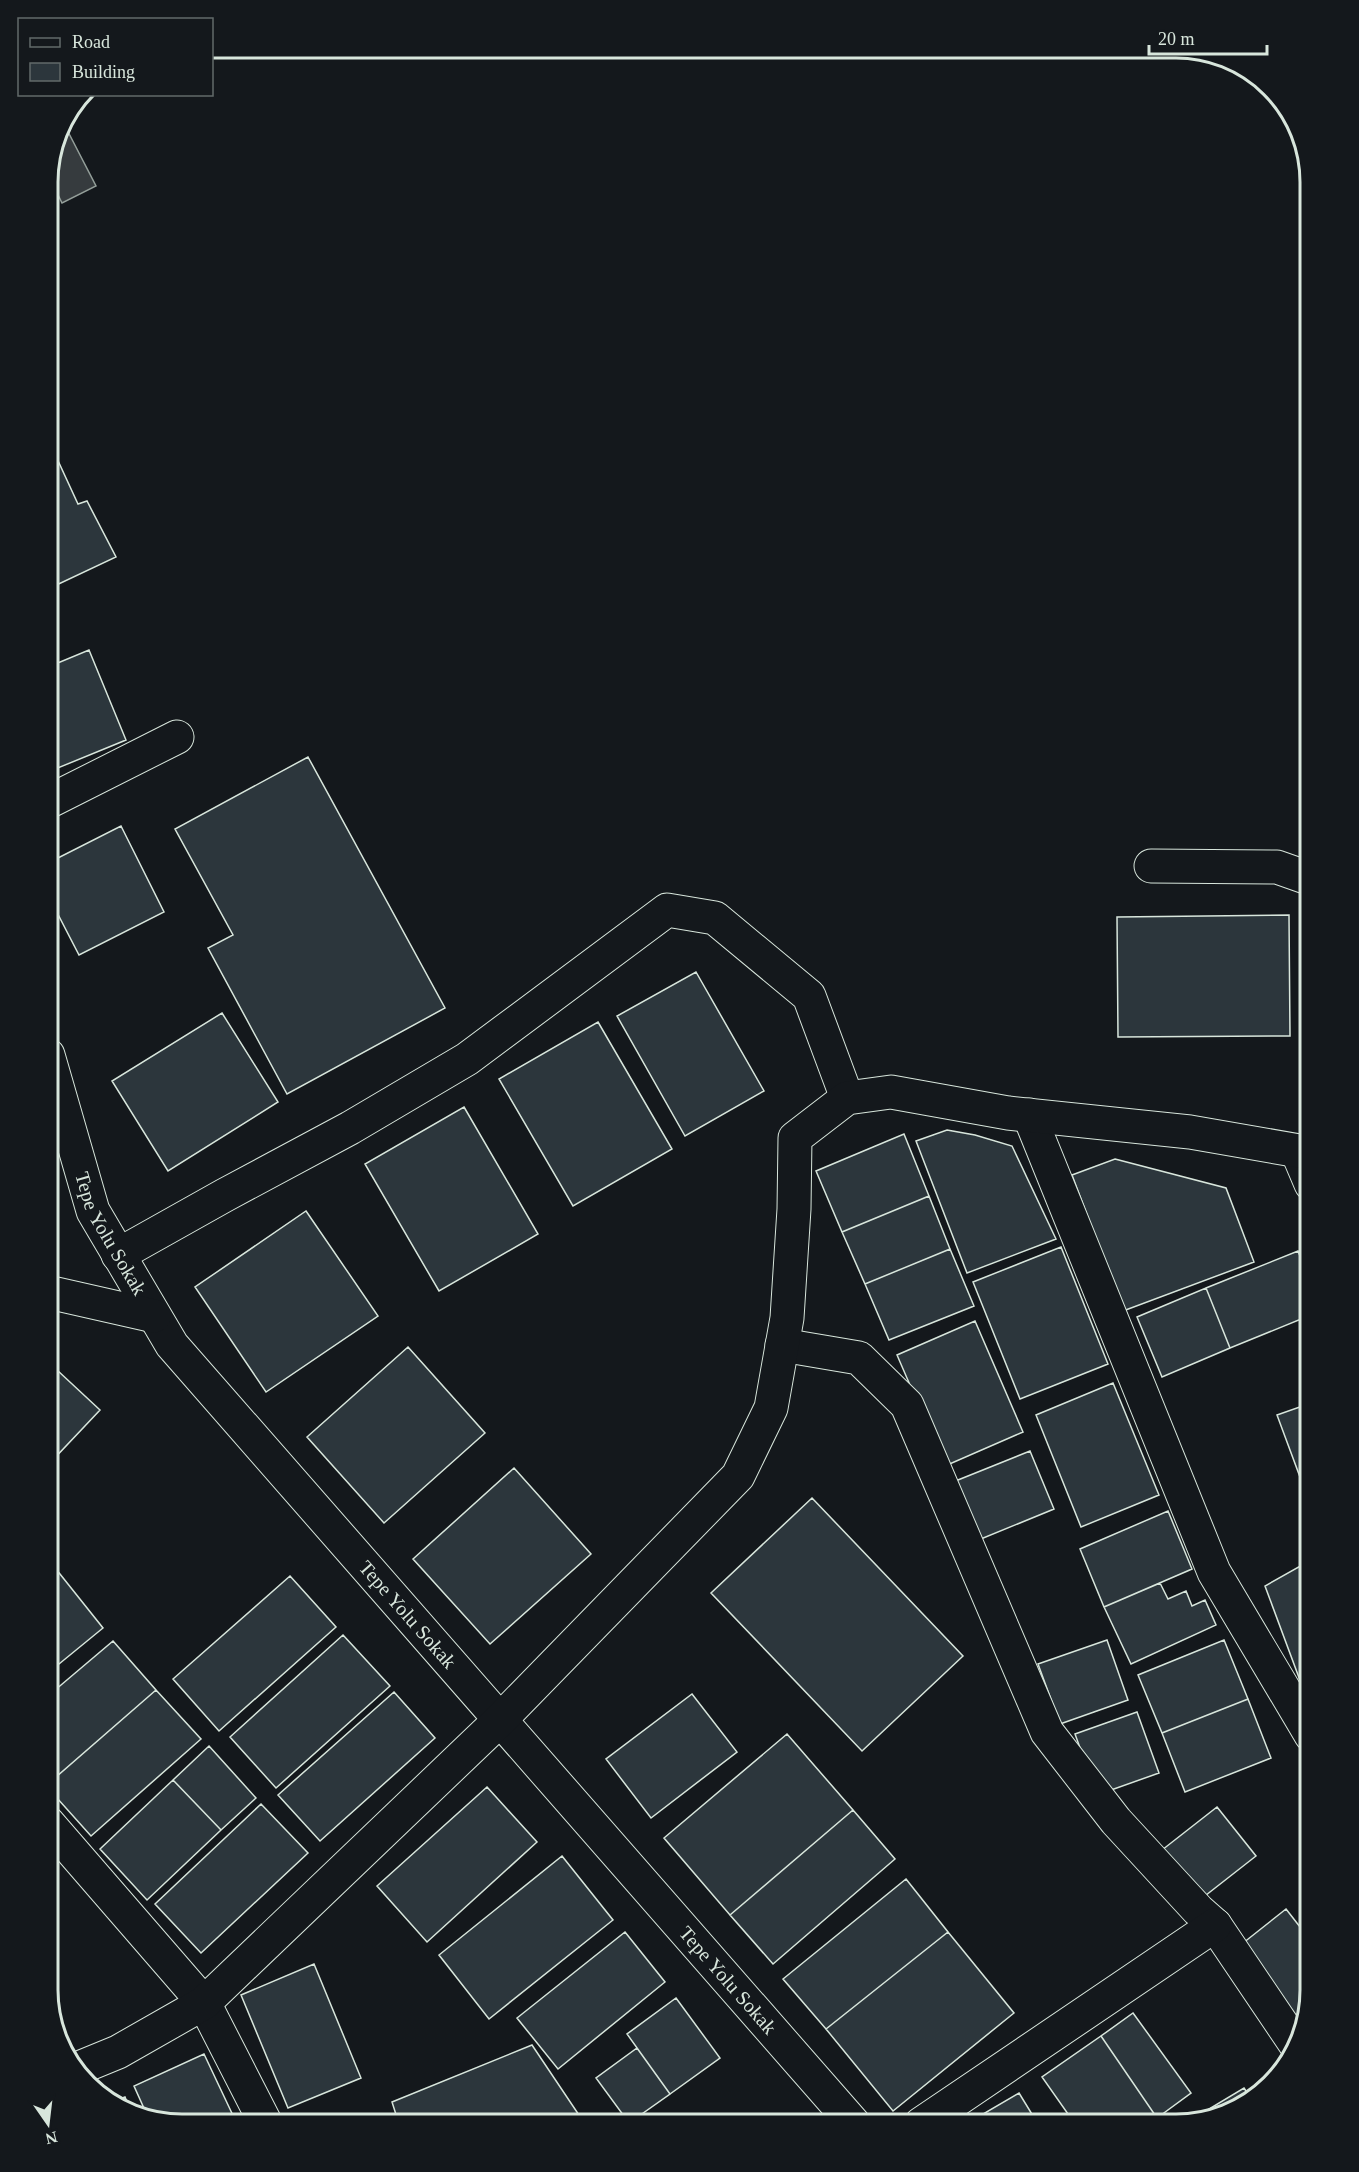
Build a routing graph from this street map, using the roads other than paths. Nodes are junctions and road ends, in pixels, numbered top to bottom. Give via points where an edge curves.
1 (177, 737) dead end
2 (59, 797) edge
3 (1151, 866) dead end
4 (1300, 875) edge
5 (58, 1092) edge
6 (847, 1098) junction
7 (1029, 1115) junction
8 (1300, 1151) edge
9 (118, 1255) junction
10 (58, 1294) edge
11 (154, 1316) junction
12 (782, 1345) junction
13 (1300, 1717) edge
14 (500, 1720) junction
15 (58, 1835) edge
16 (1215, 1925) junction
17 (204, 2003) junction
18 (1291, 2037) edge
19 (85, 2066) edge
20 (260, 2113) edge
21 (845, 2114) edge
22 (936, 2114) edge

1 - 2 street
3 - 4 street via 1277,867
5 - 9 street, Tepe Yolu Sokak via 93,1211
6 - 7 street via 891,1092
6 - 9 street via 809,996 715,918 667,910 467,1059
6 - 12 street via 795,1138 787,1318
7 - 8 street via 1190,1132
7 - 13 street via 1214,1572
9 - 11 street, Tepe Yolu Sokak
10 - 11 street
11 - 14 street, Tepe Yolu Sokak via 172,1345
12 - 14 street via 771,1408 738,1476
12 - 16 street via 859,1358 907,1405 1047,1732 1116,1821
14 - 17 street
14 - 21 street, Tepe Yolu Sokak
15 - 17 street
16 - 18 street
16 - 22 street
17 - 19 street via 118,2052
17 - 20 street

